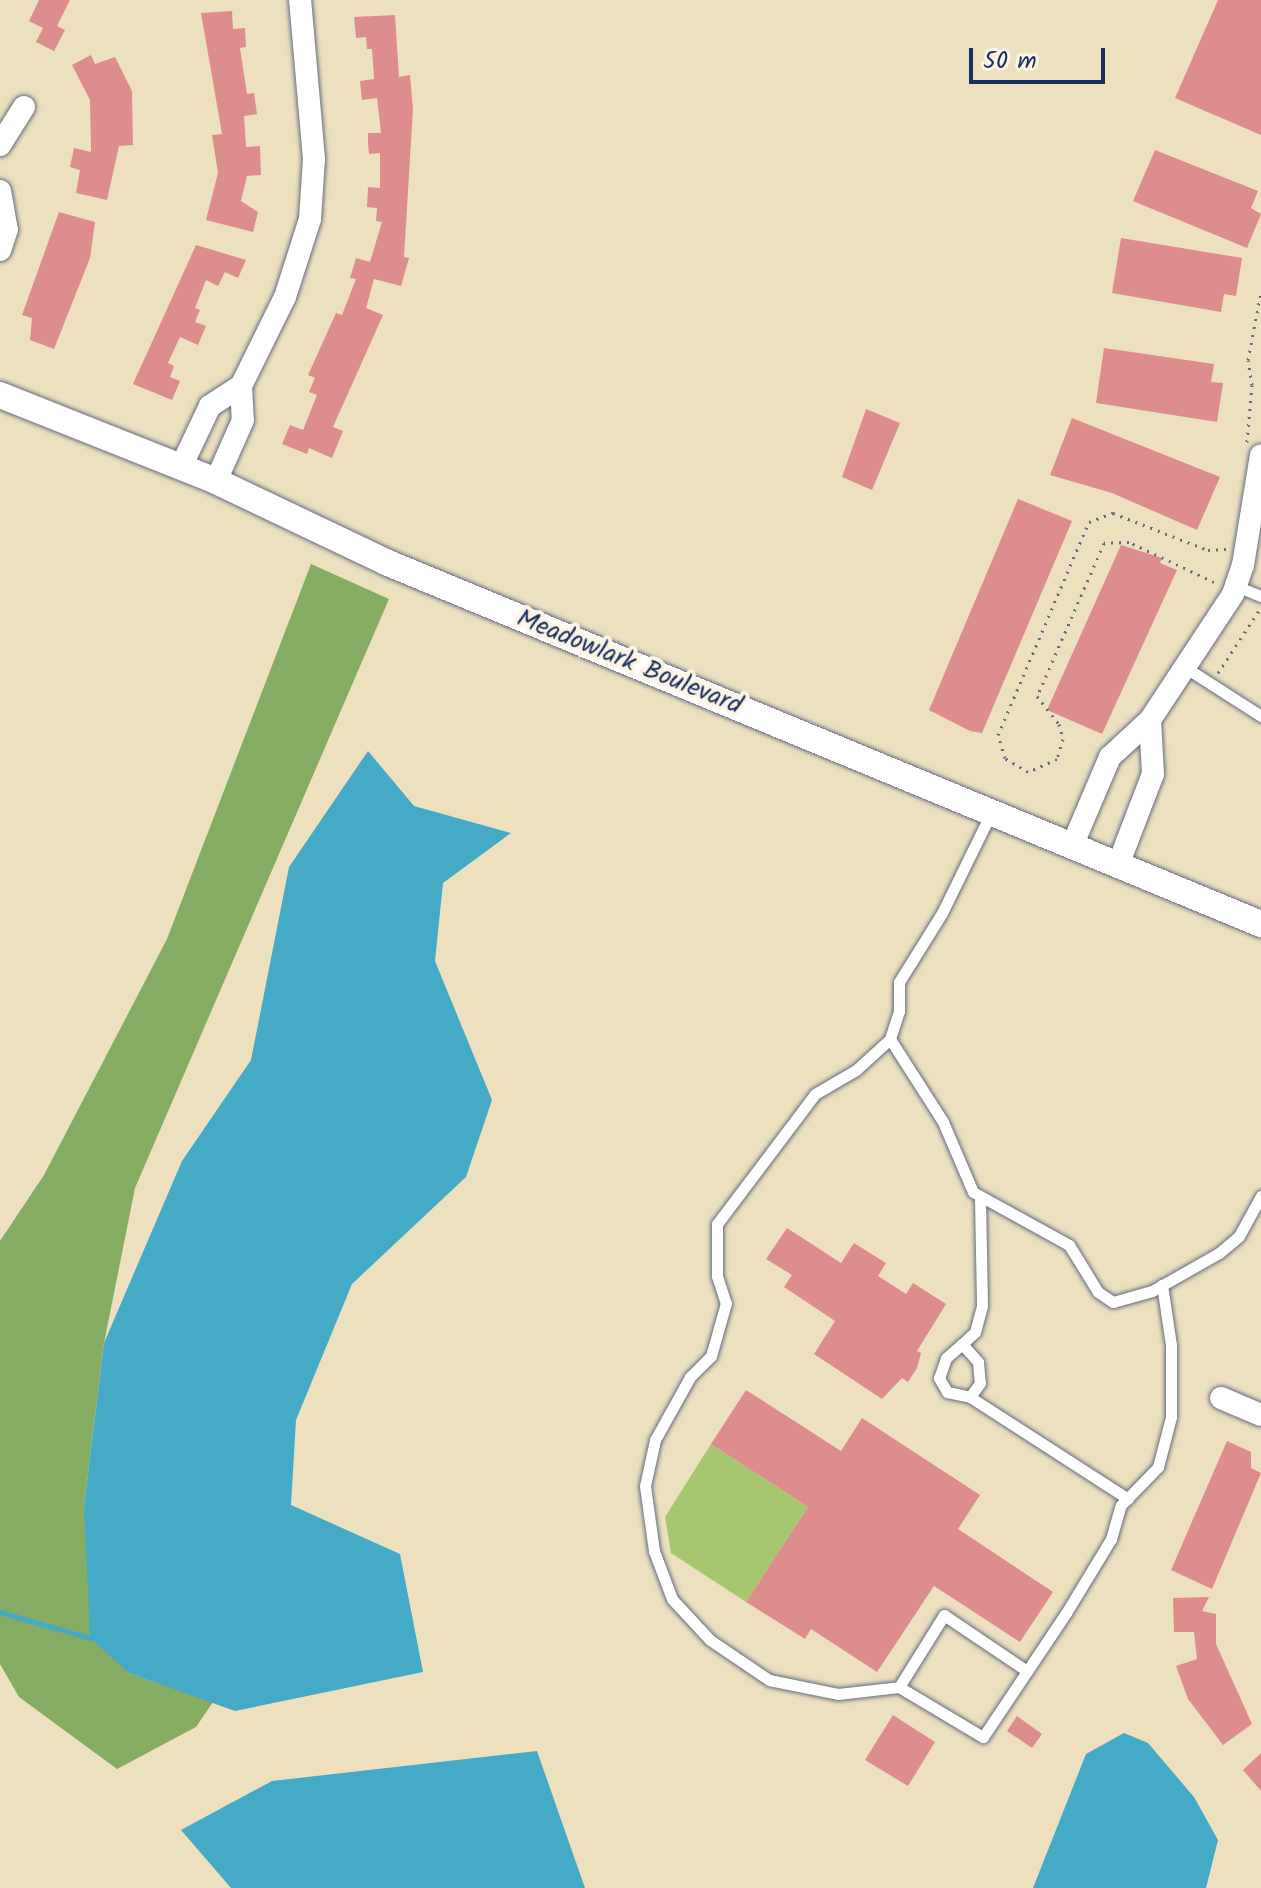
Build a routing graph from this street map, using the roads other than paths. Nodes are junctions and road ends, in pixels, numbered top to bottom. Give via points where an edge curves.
1 (300, 0) edge
2 (24, 107) dead end
3 (0, 145) edge
4 (0, 191) edge
5 (0, 250) edge
6 (241, 386) junction
7 (0, 395) edge
8 (1254, 450) edge
9 (181, 467) junction
10 (216, 481) junction
11 (1227, 587) junction
12 (1261, 596) edge
13 (1183, 665) junction
14 (1261, 716) edge
15 (1150, 720) junction
16 (991, 813) junction
17 (1072, 846) junction
18 (1118, 865) junction
19 (1261, 924) edge
20 (890, 1039) junction
21 (1261, 1196) edge
22 (980, 1199) junction
23 (1162, 1285) junction
24 (962, 1344) junction
25 (970, 1397) junction
26 (1221, 1398) dead end
27 (1261, 1415) edge
28 (1128, 1499) junction
29 (1027, 1671) junction
30 (899, 1687) junction

1 - 6 street via 314,159 310,219 285,297
2 - 3 street
4 - 5 street via 7,229
6 - 9 street via 210,406
6 - 10 street via 243,420
7 - 9 street, Meadowlark Boulevard
8 - 11 street
9 - 10 street, Meadowlark Boulevard
10 - 16 street, Meadowlark Boulevard via 388,563
11 - 12 lane
11 - 13 street
13 - 14 lane
13 - 15 street
15 - 17 street via 1110,757
15 - 18 street via 1153,774
16 - 17 street, Meadowlark Boulevard
16 - 20 lane via 942,913 899,982 899,1011
17 - 18 street, Meadowlark Boulevard
18 - 19 street, Meadowlark Boulevard
20 - 22 lane via 943,1122
20 - 30 lane via 856,1070 815,1094 717,1224 717,1276 726,1303 711,1356 690,1377 655,1440 645,1486 654,1551 672,1599 710,1640 769,1680 838,1694
21 - 23 lane via 1239,1236
22 - 23 lane via 1069,1245 1107,1299 1122,1302
22 - 24 lane via 982,1306 975,1332
23 - 28 lane via 1171,1345 1171,1417 1158,1467
24 - 25 lane via 978,1362 980,1383
24 - 25 lane via 946,1358 939,1378 947,1392
25 - 28 lane
26 - 27 street
28 - 29 lane via 1121,1505 1111,1539
29 - 30 lane via 983,1737
29 - 30 lane via 944,1615

